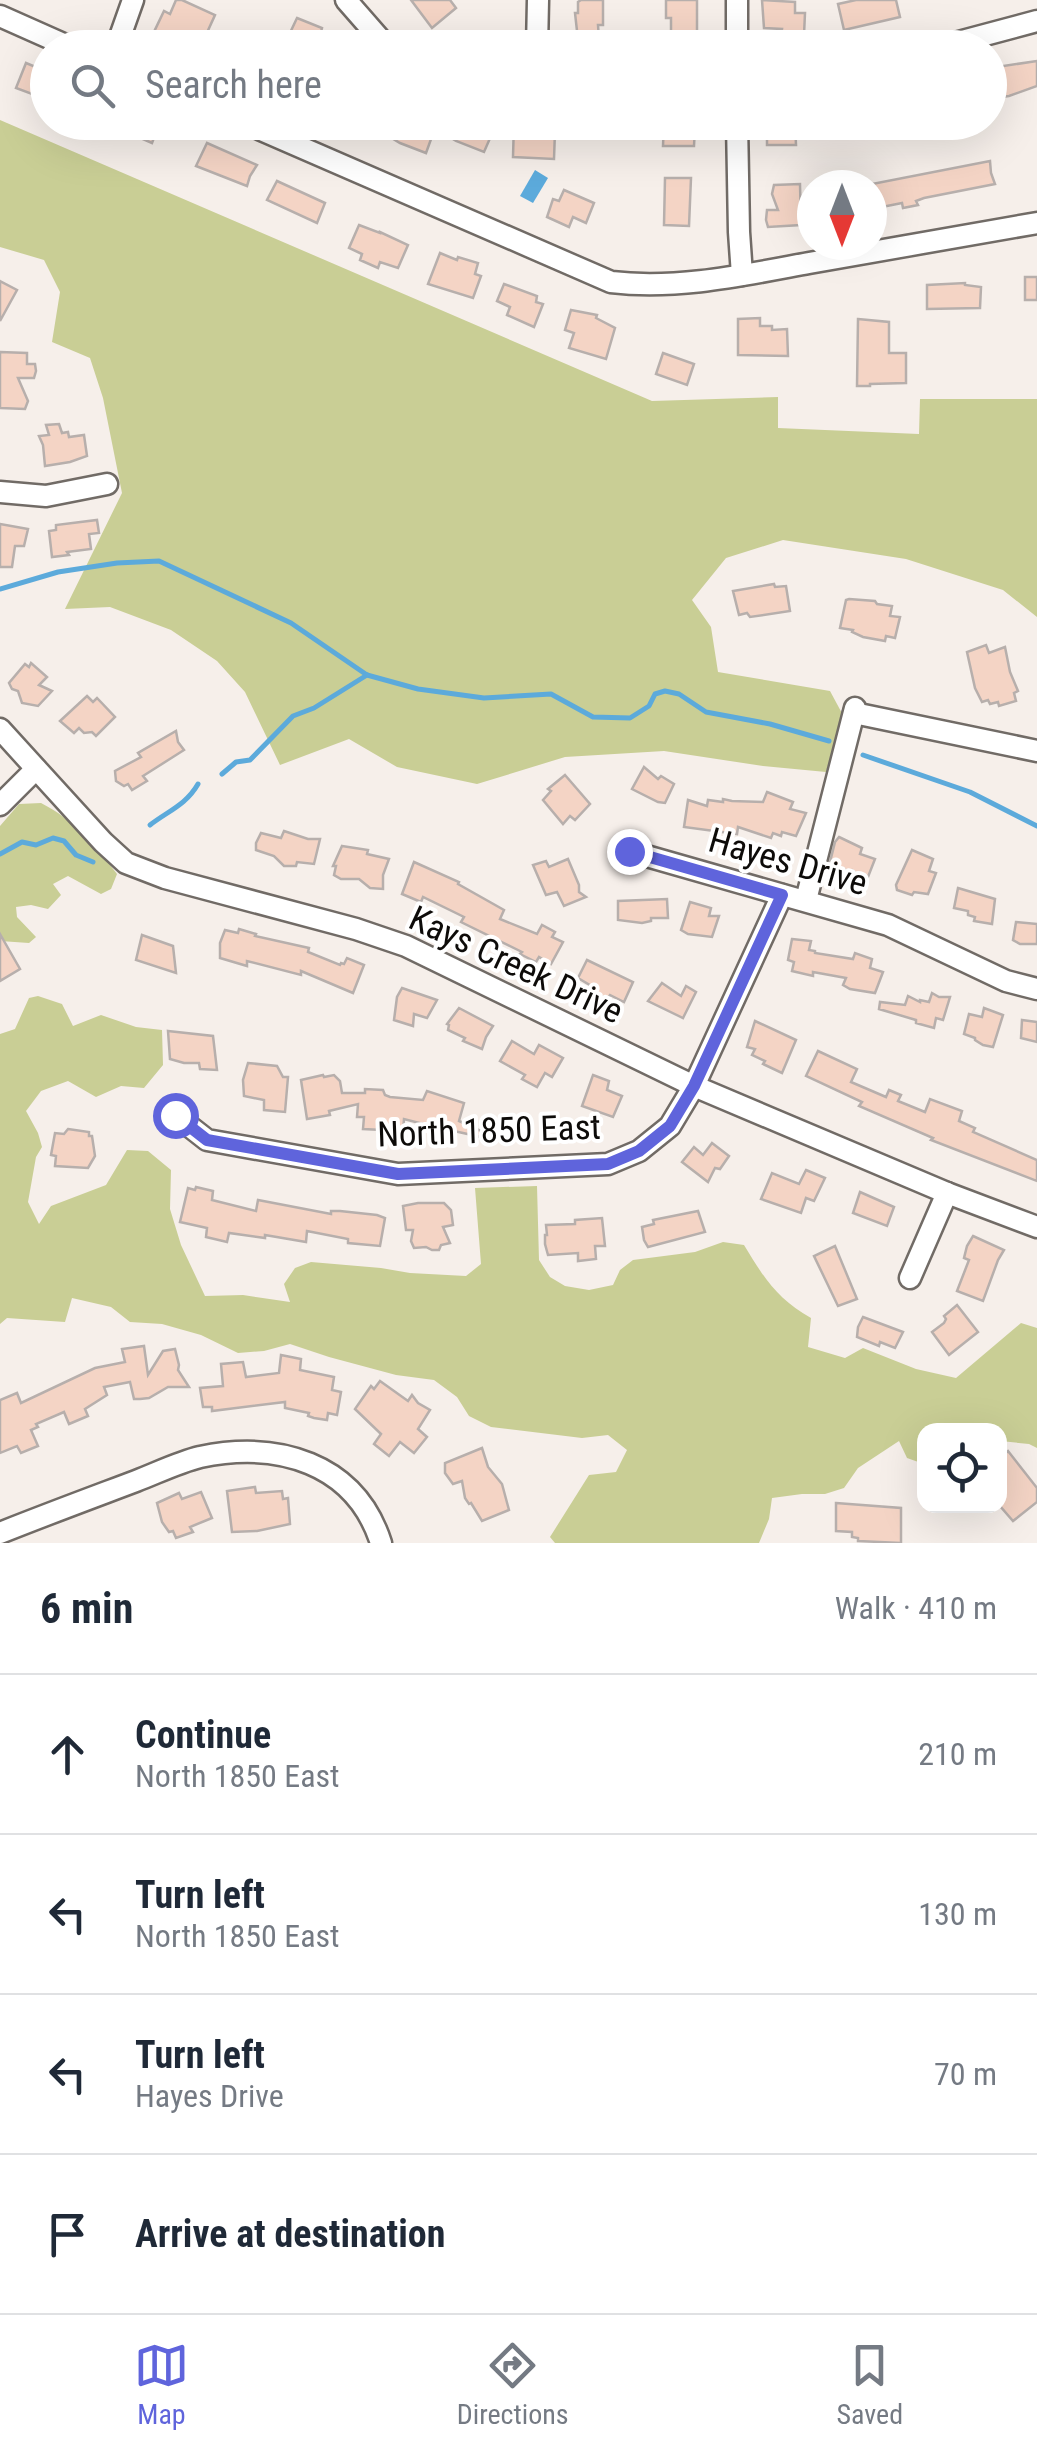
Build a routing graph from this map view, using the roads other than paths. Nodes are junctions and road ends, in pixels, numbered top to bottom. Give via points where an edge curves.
1 (133, 0) edge
2 (346, 0) edge
3 (538, 0) edge
4 (737, 0) edge
5 (0, 16) edge
6 (1037, 22) edge
7 (32, 30) edge
8 (122, 30) edge
9 (372, 30) edge
10 (537, 30) edge
11 (736, 30) edge
12 (1006, 30) edge
13 (284, 140) edge
14 (736, 140) edge
15 (1037, 223) edge
16 (742, 275) junction
17 (107, 484) dead end
18 (0, 492) edge
19 (0, 729) edge
20 (1037, 751) edge
21 (36, 769) junction
22 (0, 805) edge
23 (629, 851) dead end
24 (782, 895) junction
25 (806, 900) junction
26 (1037, 989) edge
27 (694, 1086) junction
28 (175, 1115) dead end
29 (948, 1194) junction
30 (1037, 1227) edge
31 (910, 1278) dead end
32 (0, 1532) edge
33 (380, 1543) edge

1 - 8 street
2 - 9 street
3 - 10 street
4 - 11 street
5 - 7 street
6 - 12 street
13 - 16 street via 611,282 674,284
14 - 16 street
15 - 16 street
17 - 18 street via 46,496
19 - 21 street, Kays Creek Drive
20 - 25 street via 854,711
21 - 22 street
21 - 27 street, Kays Creek Drive via 126,863 406,946
23 - 24 street, Hayes Drive
24 - 25 street, Hayes Drive
24 - 27 street, North 1850 East
25 - 26 street, Hayes Drive via 888,925 1006,982
27 - 28 street, North 1850 East via 670,1126 639,1151 608,1164 398,1174 207,1140
27 - 29 street, Kays Creek Drive
29 - 30 street, Kays Creek Drive
29 - 31 street
32 - 33 street via 198,1458 235,1452 282,1454 322,1469 351,1490

